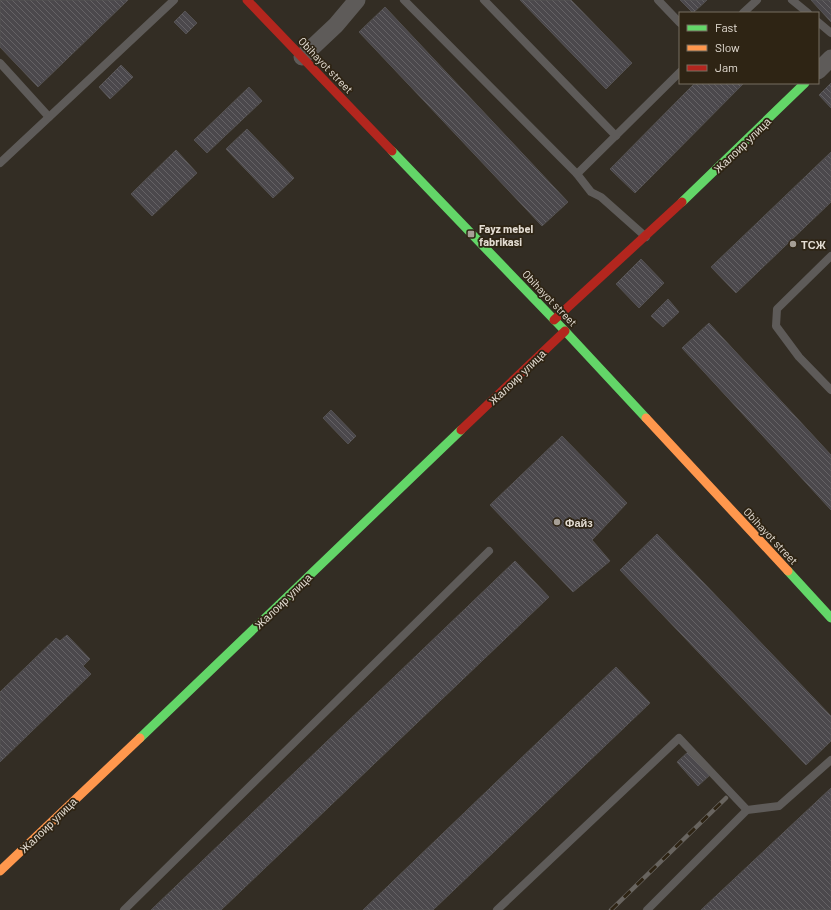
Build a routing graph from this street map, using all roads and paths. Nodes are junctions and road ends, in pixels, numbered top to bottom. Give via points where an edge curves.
1 (174, 0) edge
2 (247, 0) edge
3 (357, 0) edge
4 (404, 0) edge
5 (484, 0) edge
6 (658, 0) edge
7 (757, 0) edge
8 (792, 0) edge
9 (744, 12) edge
10 (807, 12) edge
11 (679, 22) edge
12 (819, 23) edge
13 (831, 33) edge
14 (302, 58) junction
15 (831, 58) edge
16 (0, 63) edge
17 (819, 70) edge
18 (679, 73) edge
19 (804, 84) edge
20 (49, 117) junction
21 (616, 136) junction
22 (0, 163) edge
23 (577, 174) junction
24 (646, 237) junction
25 (831, 256) edge
26 (554, 320) junction
27 (565, 331) junction
28 (831, 390) edge
29 (489, 551) dead end
30 (828, 607) edge
31 (831, 618) edge
32 (831, 760) edge
33 (747, 810) junction
34 (0, 871) edge
35 (124, 910) edge
36 (497, 910) edge
37 (647, 910) edge

1 - 20 lane
2 - 14 street, Obihayot street
3 - 14 street
4 - 23 lane
5 - 21 lane
6 - 11 lane
7 - 9 lane
8 - 10 lane
12 - 13 lane
14 - 26 street, Obihayot street
15 - 17 street
16 - 20 lane
18 - 21 lane
19 - 24 street, Жалоир улица
20 - 22 lane
21 - 23 lane
23 - 24 lane via 591,192 601,197
24 - 26 street, Жалоир улица
25 - 28 lane via 777,309 776,326 800,357
26 - 27 street, Obihayot street
27 - 30 street, Obihayot street
27 - 34 street, Жалоир улица
29 - 35 lane
30 - 31 street, Obihayot street
32 - 33 lane via 779,806
33 - 36 lane via 679,738
33 - 37 lane

